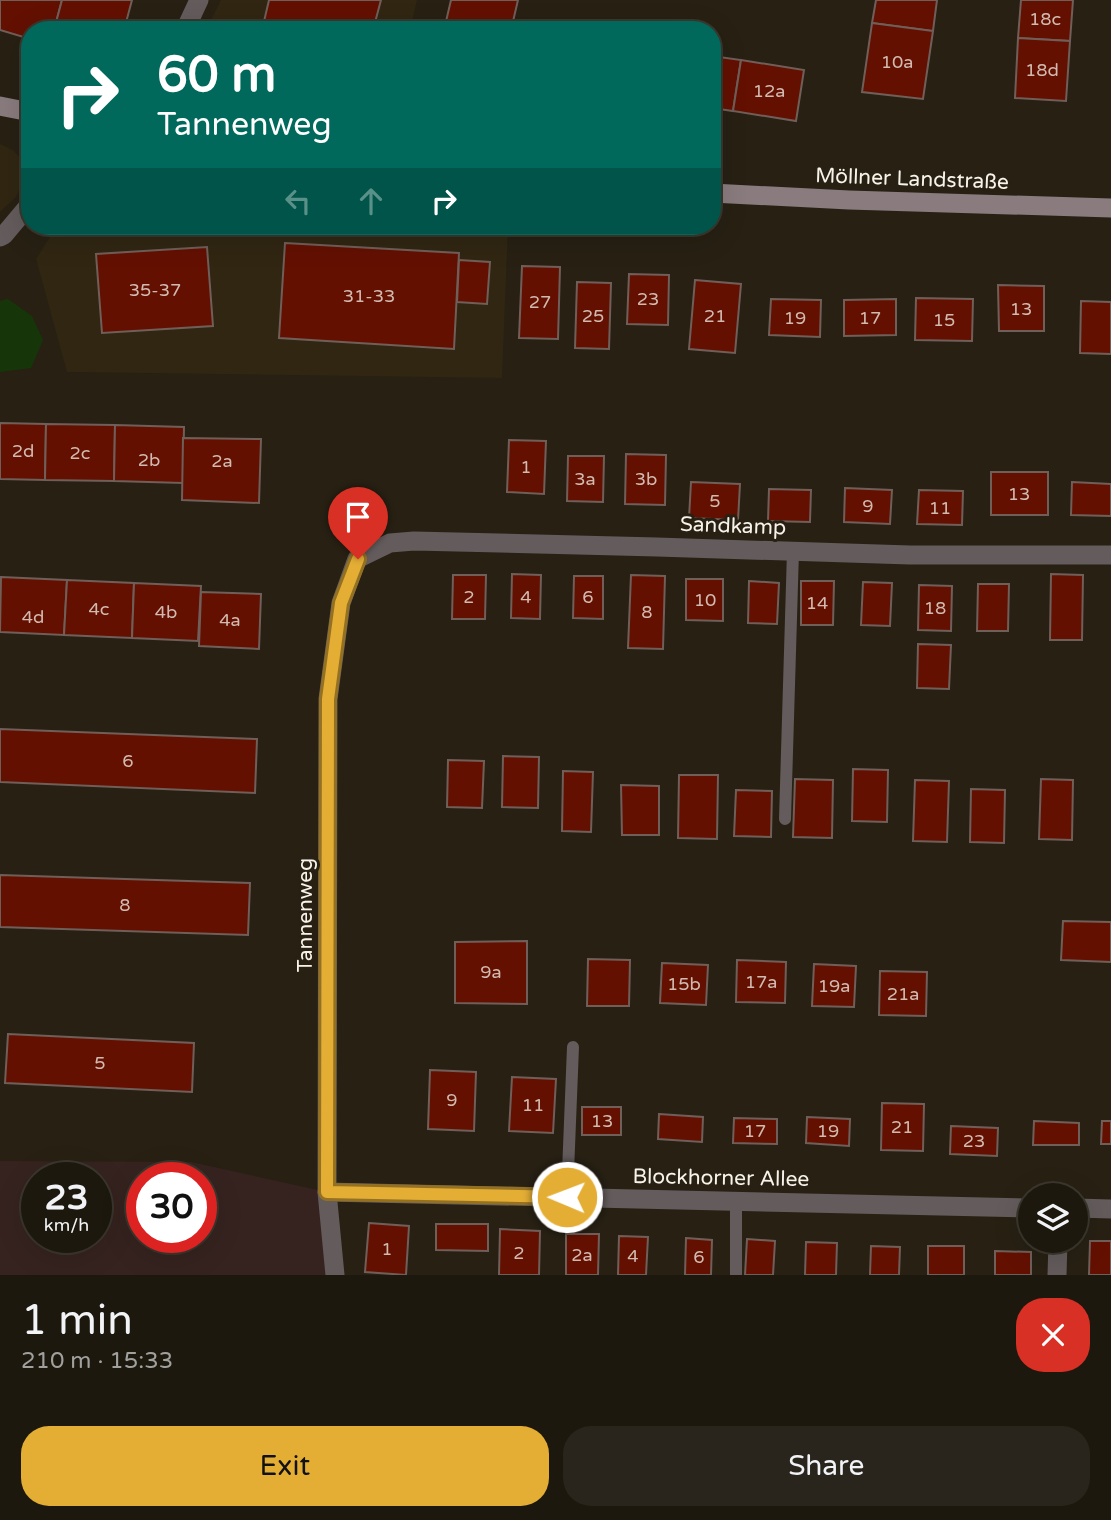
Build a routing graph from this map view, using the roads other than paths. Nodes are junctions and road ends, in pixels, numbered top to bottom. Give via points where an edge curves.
1 (199, 0) edge
2 (189, 21) edge
3 (0, 106) edge
4 (21, 110) edge
5 (721, 193) edge
6 (1111, 208) edge
7 (21, 215) edge
8 (0, 237) edge
9 (793, 551) junction
10 (1111, 555) edge
11 (358, 559) joint
12 (785, 819) dead end
13 (573, 1047) dead end
14 (327, 1192) junction
15 (567, 1197) junction
16 (736, 1201) junction
17 (1018, 1208) edge
18 (1088, 1208) edge
19 (1111, 1209) edge
20 (1058, 1253) edge
21 (335, 1275) edge
22 (736, 1275) edge
23 (1058, 1275) edge

1 - 2 street
3 - 4 main road
5 - 6 main road, Möllner Landstraße
7 - 8 street
9 - 10 street, Sandkamp
9 - 11 street, Sandkamp via 414,541 390,543
9 - 12 lane
11 - 14 street, Tannenweg via 341,603 328,699
13 - 15 lane
14 - 15 street, Blockhorner Allee
14 - 21 street, Tannenweg
15 - 16 street, Blockhorner Allee
16 - 17 street, Blockhorner Allee
16 - 22 lane
18 - 19 street
20 - 23 street

